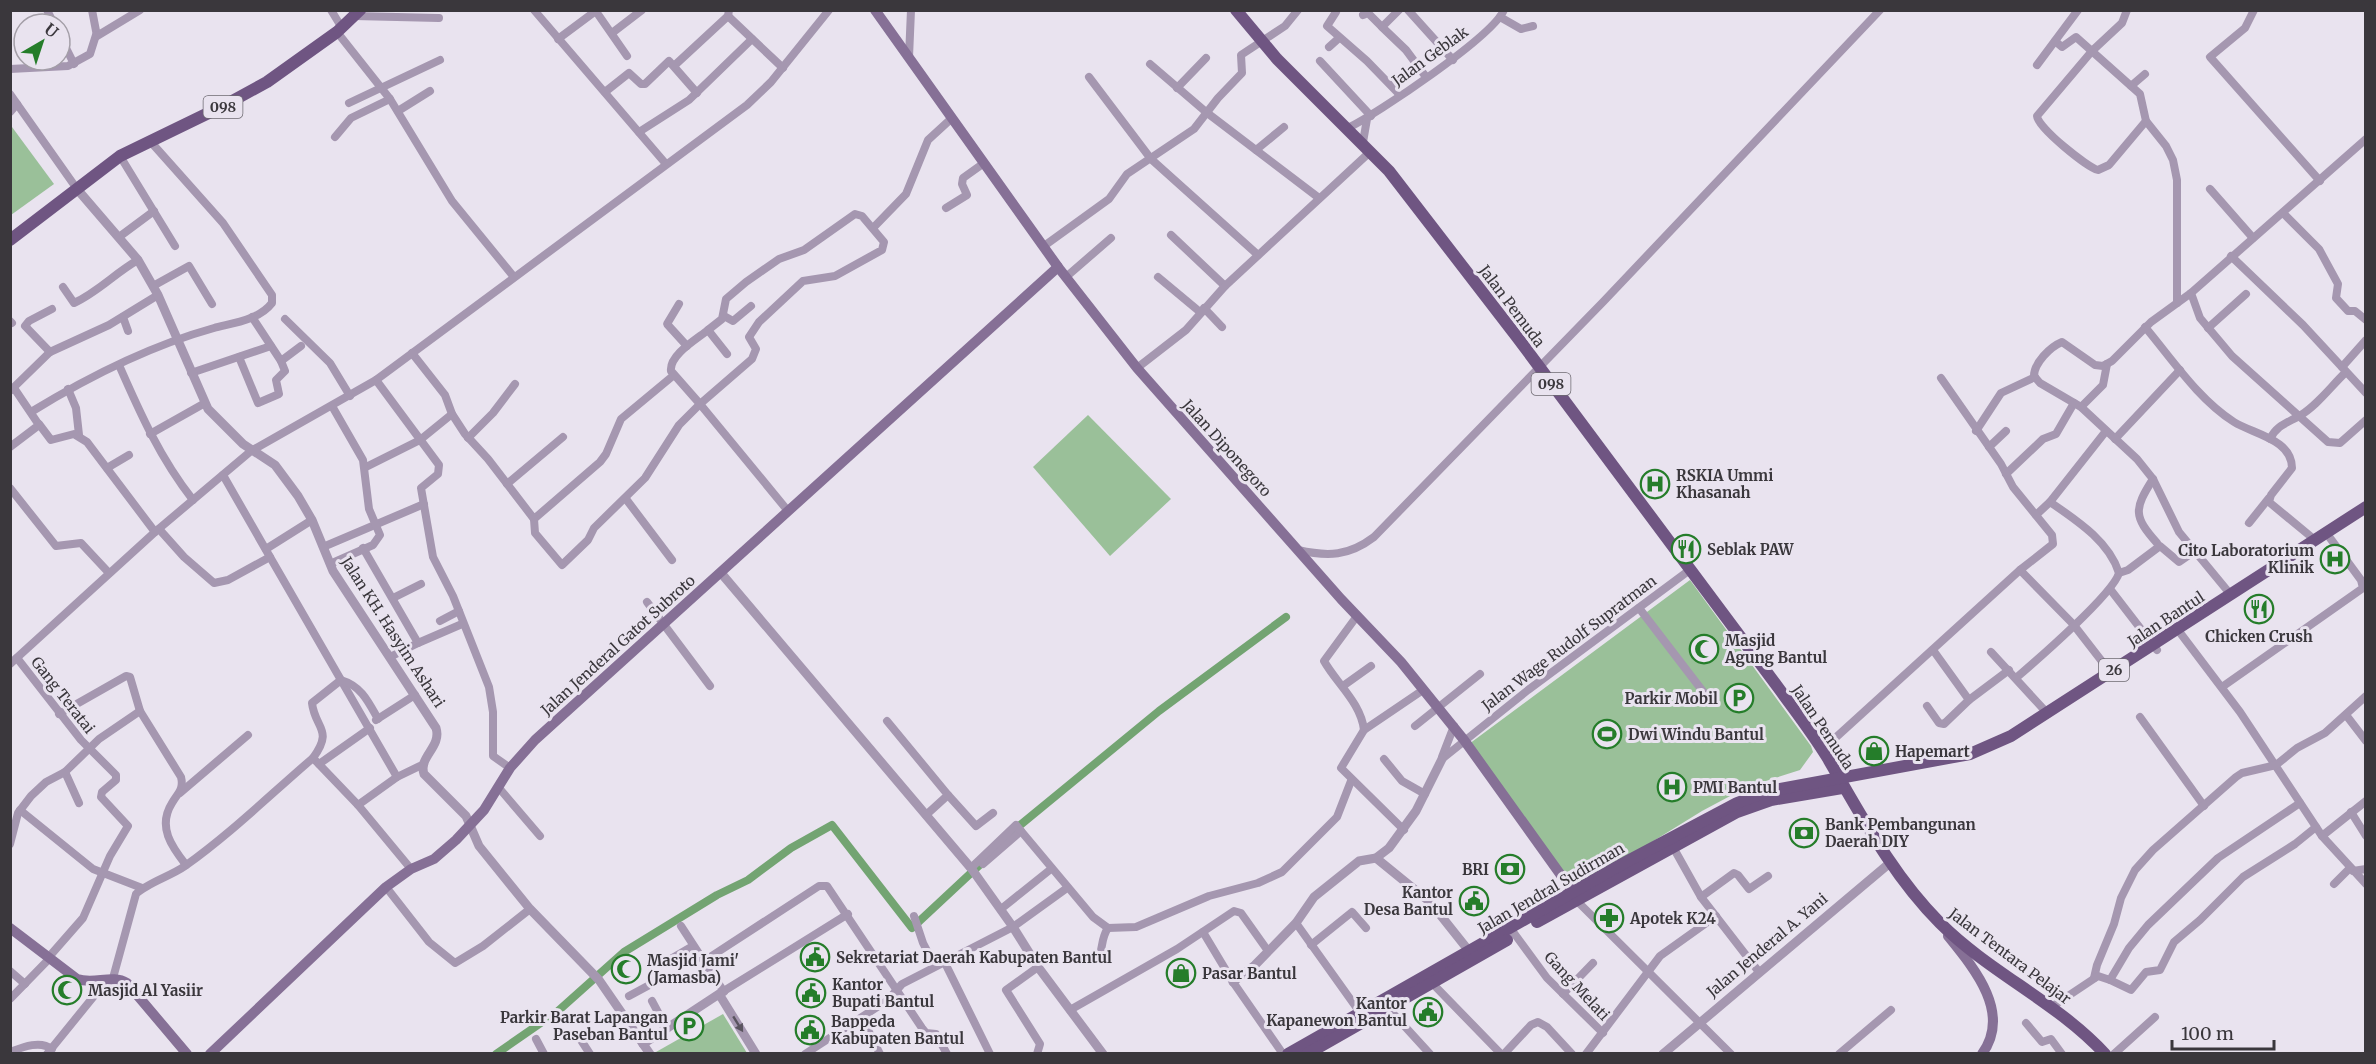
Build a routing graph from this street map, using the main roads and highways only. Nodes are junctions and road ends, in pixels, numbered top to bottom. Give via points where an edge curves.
1 (875, 10) edge
2 (1236, 10) edge
3 (357, 13) edge
4 (10, 240) edge
5 (1058, 267) junction
6 (2366, 507) edge
7 (2366, 515) edge
8 (2155, 647) junction
9 (1842, 783) junction
10 (1575, 896) junction
11 (1924, 905) junction
12 (10, 928) edge
13 (1513, 931) junction
14 (1356, 1019) junction
15 (1322, 1050) edge
16 (187, 1053) edge
17 (210, 1053) edge
18 (1288, 1053) edge
19 (1307, 1053) edge
20 (1984, 1053) edge
21 (2105, 1053) edge

1 - 5 main road, Jalan Diponegoro
2 - 9 main road, Jalan Pemuda / 098 via 1262,43 1367,147 1691,570
3 - 4 main road, 098 via 340,30 253,90 120,156
5 - 10 main road, Jalan Diponegoro via 1137,368 1392,651 1454,726
5 - 17 main road, Jalan Jenderal Gatot Subroto via 535,740 470,825 444,852 386,887
6 - 8 main road, Jalan Bantul / 26
7 - 8 main road, Jalan Bantul / 26
8 - 9 main road, Jalan Bantul / 26 via 2005,739 1970,754
8 - 9 main road, Jalan Bantul / 26 via 1989,754 1948,767
9 - 10 main road, Jalan Jendral Sudirman via 1750,806
9 - 10 main road, Jalan Jendral Sudirman via 1769,791 1744,800
9 - 11 main road, Jalan Tentara Pelajar via 1857,813
10 - 13 main road, Jalan Jendral Sudirman
11 - 20 main road via 1986,989 1994,1024
11 - 21 main road, Jalan Tentara Pelajar via 1959,940 2053,1006
12 - 16 main road via 77,979 124,981
13 - 14 main road, Jalan Jendral Sudirman via 1469,951
13 - 14 main road, Jalan Jendral Sudirman via 1389,1008
14 - 15 main road, Jalan Jendral Sudirman
14 - 18 main road, Jalan Jendral Sudirman
15 - 19 main road, Jalan Jendral Sudirman

